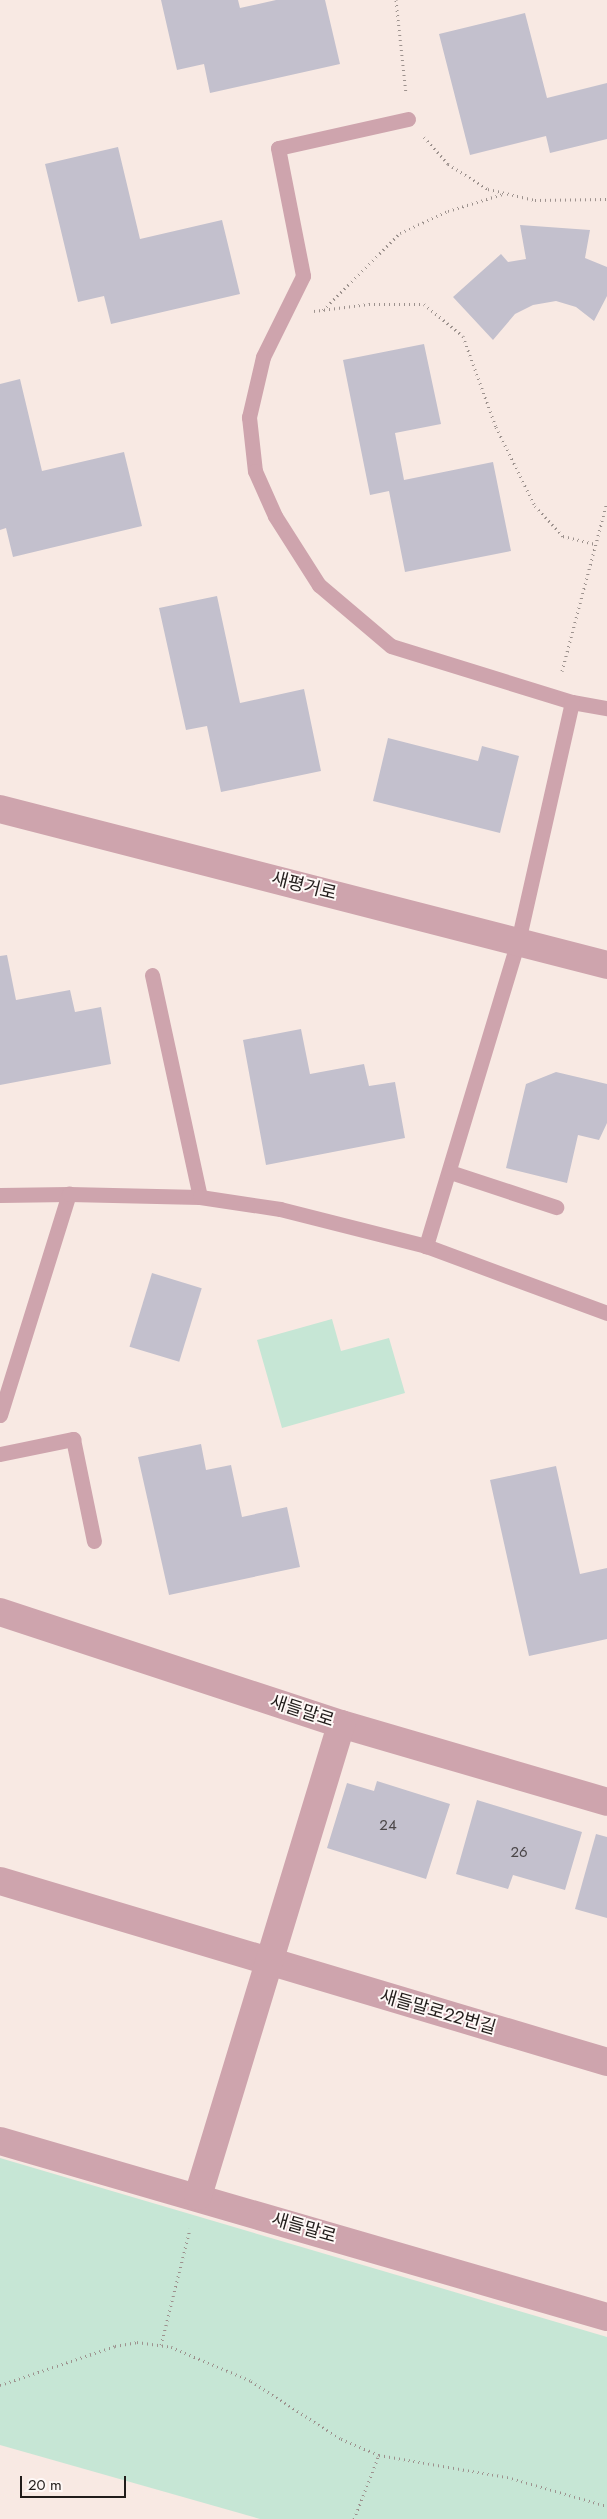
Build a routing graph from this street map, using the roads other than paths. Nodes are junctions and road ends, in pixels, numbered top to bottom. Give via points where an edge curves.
1 (408, 119) road end
2 (572, 702) junction
3 (607, 708) edge
4 (0, 809) edge
5 (518, 941) junction
6 (607, 965) edge
7 (152, 975) dead end
8 (450, 1172) junction
9 (69, 1194) junction
10 (0, 1195) edge
11 (200, 1197) junction
12 (556, 1207) dead end
13 (426, 1246) junction
14 (607, 1313) edge
15 (0, 1415) edge
16 (0, 1454) edge
17 (94, 1541) dead end
18 (0, 1612) edge
19 (341, 1724) junction
20 (607, 1802) edge
21 (0, 1882) edge
22 (269, 1963) junction
23 (607, 2062) edge
24 (0, 2141) edge
25 (198, 2196) junction
26 (607, 2317) edge

1 - 2 lane via 278,148 303,276 263,357 249,417 255,471 275,516 319,585 391,646
2 - 3 lane
2 - 5 lane
4 - 5 street, 새평거로
5 - 6 street, 새평거로
5 - 8 lane
7 - 11 lane
8 - 12 lane
8 - 13 lane
9 - 10 lane
9 - 11 lane
9 - 15 lane
11 - 13 lane via 280,1209
13 - 14 lane
16 - 17 lane via 73,1439
18 - 19 street, 새들말로
19 - 20 street, 새들말로
19 - 22 street
21 - 22 street, 새들말로22번길
22 - 23 street, 새들말로22번길
22 - 25 street
24 - 25 street, 새들말로
25 - 26 street, 새들말로

